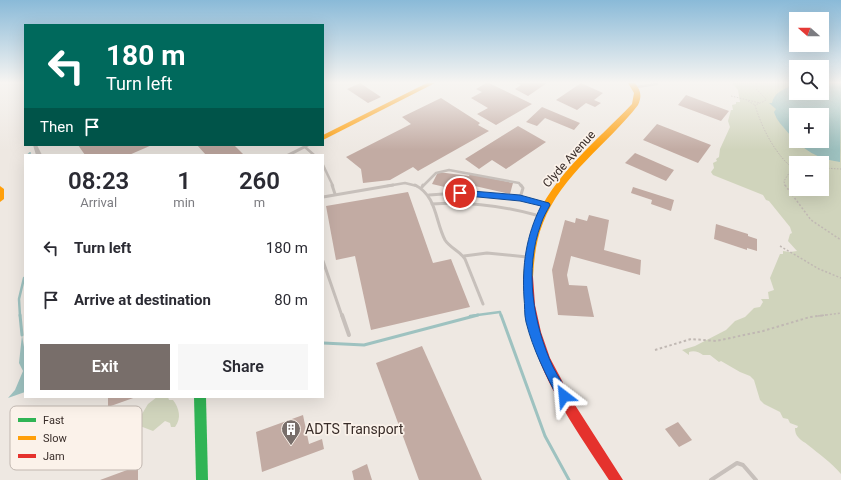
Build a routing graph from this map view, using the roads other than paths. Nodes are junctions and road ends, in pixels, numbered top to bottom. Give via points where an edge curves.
1 (385, 105) edge
2 (635, 105) edge
3 (324, 137) edge
4 (307, 146) edge
5 (290, 154) edge
6 (313, 154) edge
7 (324, 167) edge
8 (422, 187) junction
9 (0, 189) edge
10 (335, 194) junction
11 (429, 195) junction
12 (324, 197) edge
13 (520, 198) junction
14 (0, 199) edge
15 (432, 204) junction
16 (546, 205) junction
17 (540, 216) junction
18 (464, 256) junction
19 (529, 257) junction
20 (324, 264) edge
21 (483, 304) dead end
22 (349, 335) dead end
23 (200, 398) edge
24 (202, 480) edge
25 (617, 480) edge
26 (711, 480) edge
27 (756, 480) edge

1 - 3 street
2 - 16 street, Clyde Avenue via 568,176
4 - 5 street
4 - 6 lane
7 - 10 lane
8 - 10 lane via 405,182
8 - 11 lane
8 - 13 lane via 433,173 444,169 454,170 519,183 523,188
9 - 14 street
10 - 12 lane
11 - 13 lane via 467,193
11 - 15 lane
13 - 16 lane
15 - 17 lane via 467,202
15 - 18 lane via 445,241
16 - 17 street, Clyde Avenue
17 - 19 street, Clyde Avenue
18 - 19 lane via 487,253
18 - 21 lane
19 - 25 street, Clyde Avenue via 531,321 542,354 571,408
20 - 22 lane
23 - 24 street
26 - 27 lane via 737,463 743,465

